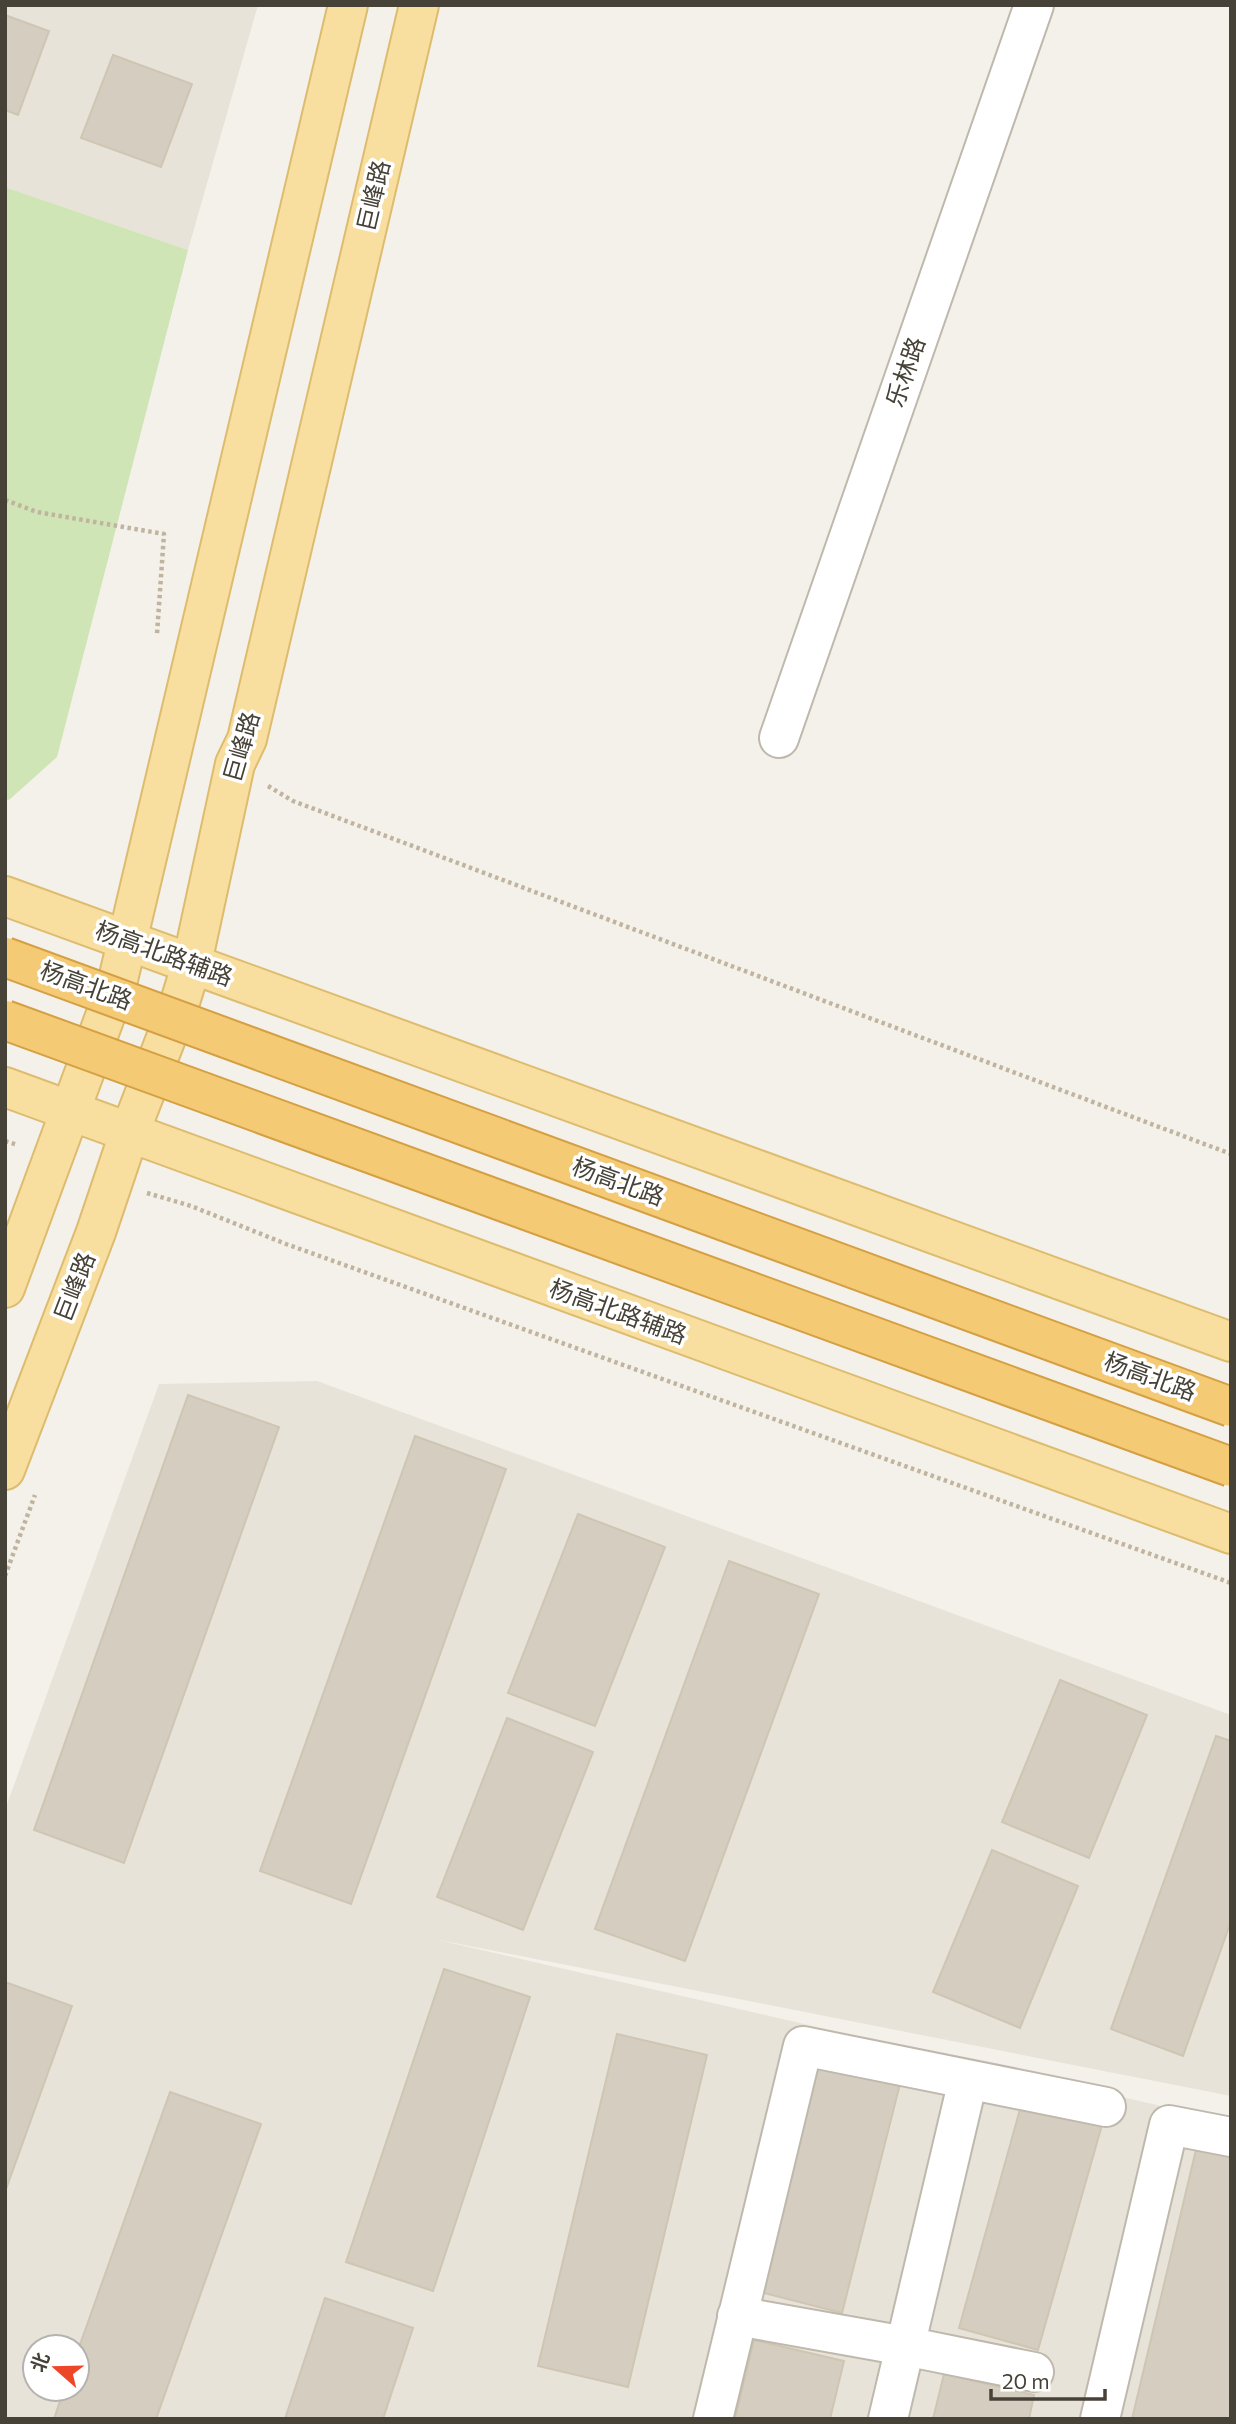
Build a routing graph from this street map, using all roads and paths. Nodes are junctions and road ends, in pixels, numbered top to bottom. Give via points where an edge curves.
1 (348, 5) edge
2 (419, 5) edge
3 (1034, 5) edge
4 (5, 500) edge
5 (157, 638) dead end
6 (779, 738) dead end
7 (235, 764) junction
8 (5, 896) edge
9 (127, 940) junction
10 (5, 957) edge
11 (192, 963) junction
12 (5, 1020) edge
13 (5, 1087) edge
14 (70, 1111) junction
15 (130, 1134) junction
16 (5, 1141) edge
17 (1231, 1154) edge
18 (52, 1157) junction
19 (112, 1182) junction
20 (5, 1289) edge
21 (1231, 1342) edge
22 (1231, 1407) edge
23 (1231, 1467) edge
24 (5, 1470) edge
25 (1231, 1534) edge
26 (1231, 1583) edge
27 (968, 2080) junction
28 (1106, 2107) dead end
29 (1231, 2137) edge
30 (737, 2316) junction
31 (905, 2346) junction
32 (1034, 2372) dead end
33 (713, 2419) edge
34 (888, 2419) edge
35 (1100, 2419) edge

1 - 9 main road
2 - 7 main road, 巨峰路 via 247,738
3 - 6 street, 乐林路
4 - 5 path via 37,512 164,534
7 - 11 main road, 巨峰路
7 - 17 path via 293,801
8 - 9 main road, 杨高北路辅路
9 - 11 main road, 杨高北路辅路
9 - 14 main road via 117,984
10 - 22 highway, 杨高北路, bridge
11 - 15 main road, 巨峰路
11 - 21 main road, 杨高北路辅路
12 - 23 highway, bridge
13 - 14 main road, 杨高北路辅路
14 - 15 main road, 杨高北路辅路
14 - 18 main road
15 - 19 main road, 巨峰路
15 - 25 main road, 杨高北路辅路
16 - 18 path
18 - 20 main road
19 - 24 main road, 巨峰路
19 - 26 path via 191,1206
27 - 28 street
27 - 30 street via 803,2046
27 - 31 street
29 - 35 street via 1169,2125
30 - 31 street
30 - 33 street
31 - 32 street
31 - 34 street

